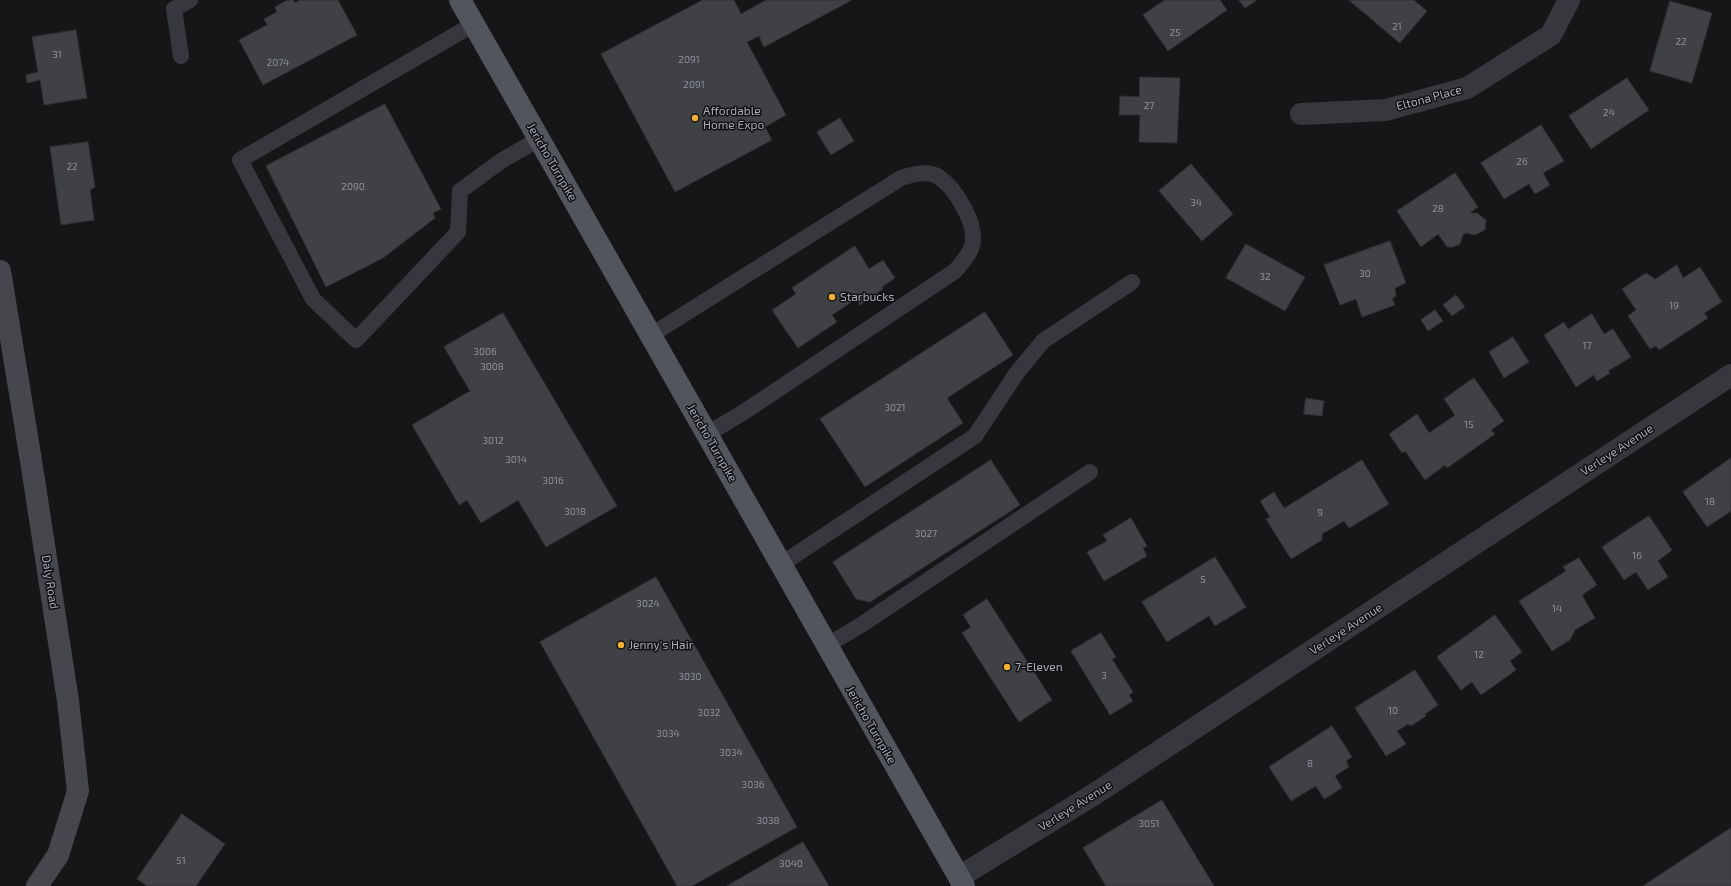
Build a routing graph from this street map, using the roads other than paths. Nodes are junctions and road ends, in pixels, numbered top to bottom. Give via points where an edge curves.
1 (190, 0) edge
2 (460, 0) edge
3 (1569, 0) edge
4 (474, 24) junction
5 (181, 56) dead end
6 (1300, 114) dead end
7 (538, 139) junction
8 (0, 271) edge
9 (1132, 282) dead end
10 (650, 335) junction
11 (1731, 375) edge
12 (707, 434) junction
13 (1090, 472) dead end
14 (780, 565) junction
15 (826, 646) junction
16 (961, 881) edge
17 (37, 886) edge

1 - 5 lane via 174,9
2 - 4 main road, Jericho Turnpike
3 - 6 street, Eltona Place via 1551,35 1467,88 1386,110
4 - 7 main road, Jericho Turnpike
4 - 7 lane via 240,160 313,299 356,340 458,232 460,191 500,161
7 - 10 main road, Jericho Turnpike
8 - 17 street, Daly Road via 68,701 78,791 58,855
9 - 14 lane via 1043,341 1016,374 975,436
10 - 12 main road, Jericho Turnpike
10 - 12 lane via 901,178 918,172 938,176 956,194 971,223 972,245 955,271
11 - 16 street, Verleye Avenue
12 - 14 main road, Jericho Turnpike
13 - 15 lane
14 - 15 main road, Jericho Turnpike
15 - 16 main road, Jericho Turnpike

